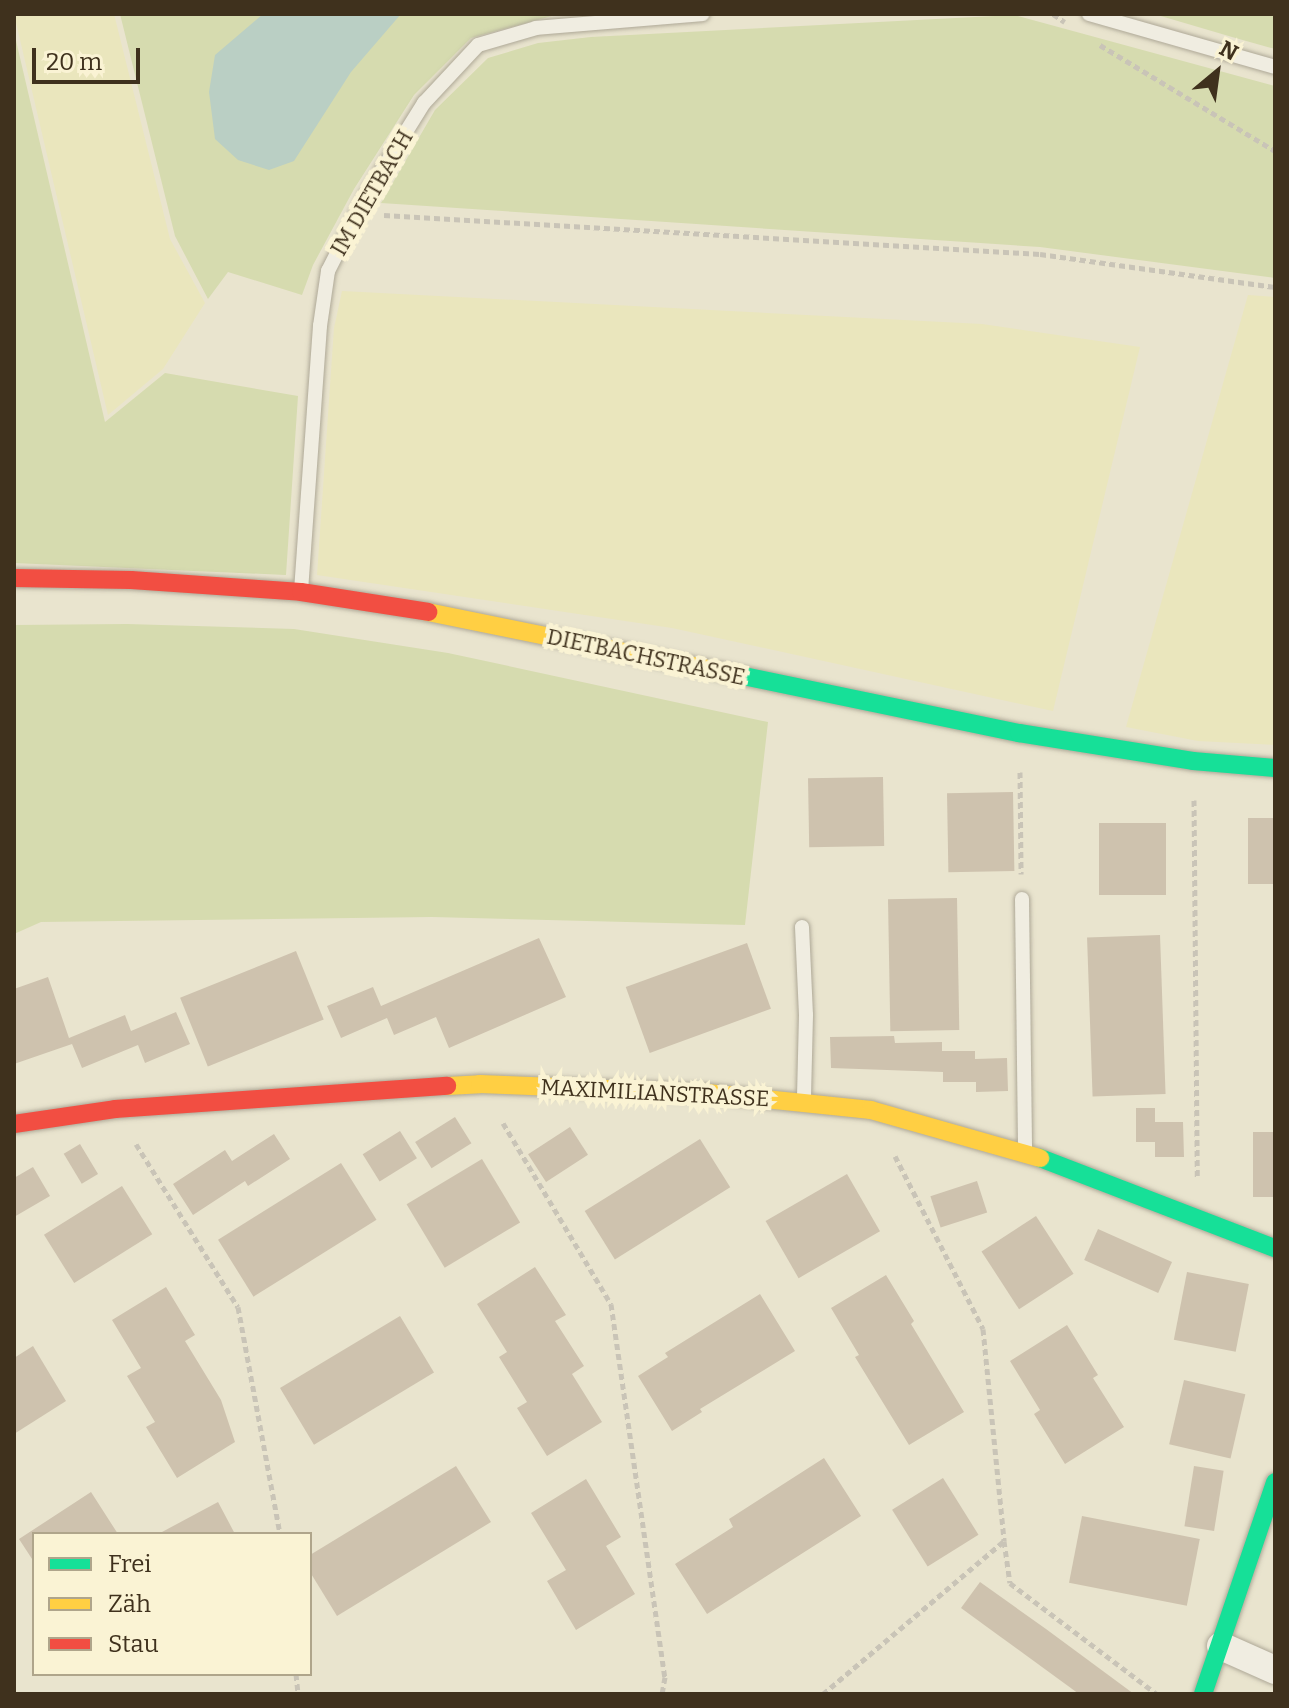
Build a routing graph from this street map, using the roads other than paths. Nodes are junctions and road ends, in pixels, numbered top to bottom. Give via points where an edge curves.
1 (702, 14) edge
2 (1089, 14) edge
3 (1275, 67) edge
4 (14, 578) edge
5 (301, 592) junction
6 (1275, 768) edge
7 (1022, 899) road end
8 (802, 927) dead end
9 (804, 1103) junction
10 (14, 1124) edge
11 (1025, 1152) junction
12 (1275, 1248) edge
13 (1275, 1482) edge
14 (1221, 1646) junction
15 (1275, 1670) edge
16 (1203, 1694) edge

1 - 5 lane, IM DIETBACH via 536,28 478,45 424,103 328,271
2 - 3 lane
4 - 5 street, DIETBACHSTRASSE
5 - 6 street, DIETBACHSTRASSE via 456,616 1019,733 1193,761
7 - 11 lane
8 - 9 lane
9 - 10 street, MAXIMILIANSTRASSE via 707,1093 480,1084 115,1109
9 - 11 street, MAXIMILIANSTRASSE via 871,1110
11 - 12 street, MAXIMILIANSTRASSE
13 - 14 street
14 - 15 street
14 - 16 street

